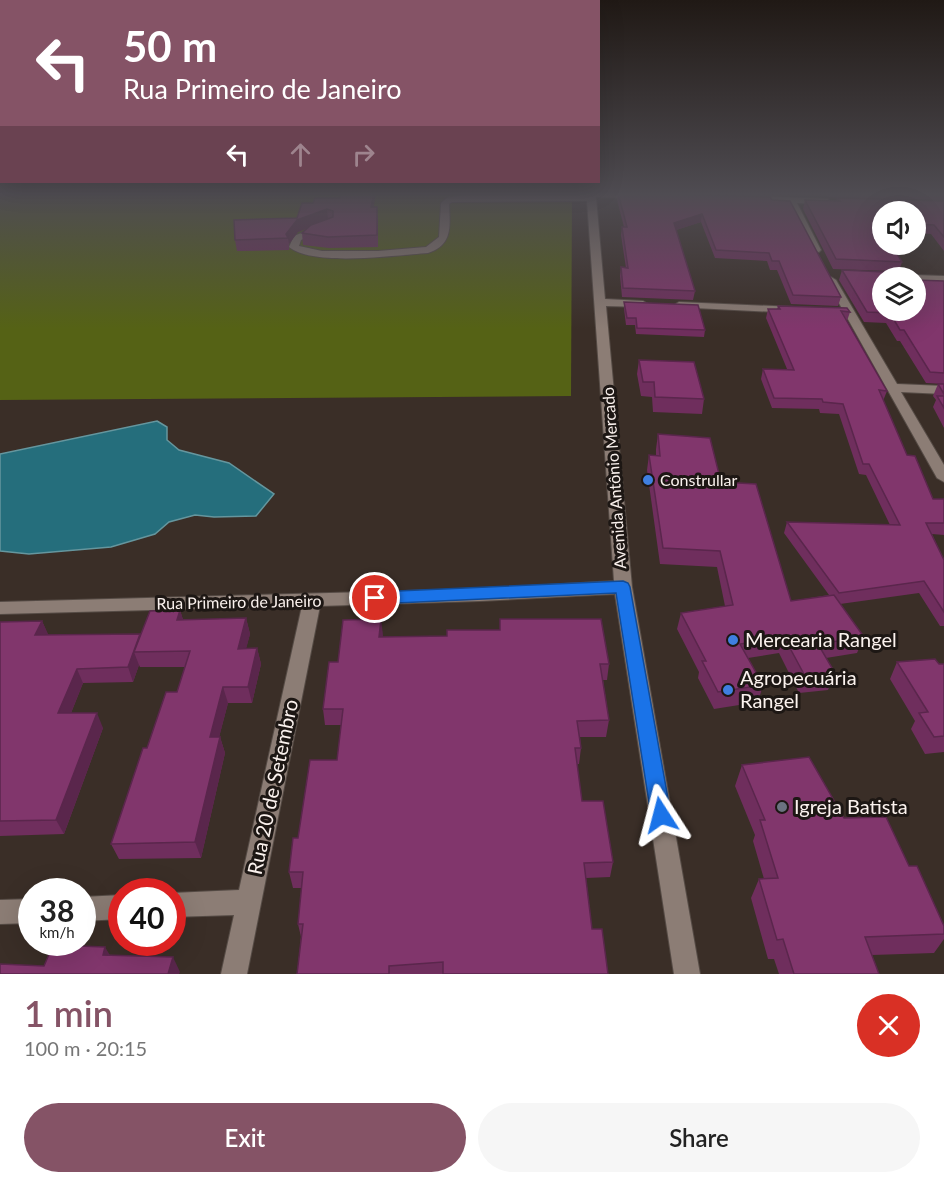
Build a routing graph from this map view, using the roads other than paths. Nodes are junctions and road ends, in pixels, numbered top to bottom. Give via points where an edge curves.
1 (297, 238) edge
2 (444, 238) edge
3 (595, 238) edge
4 (810, 238) edge
5 (822, 263) edge
6 (839, 274) dead end
7 (926, 278) edge
8 (944, 279) edge
9 (600, 302) junction
10 (814, 311) edge
11 (892, 388) junction
12 (944, 390) edge
13 (944, 478) edge
14 (623, 587) junction
15 (312, 600) junction
16 (0, 608) edge
17 (249, 902) junction
18 (186, 904) edge
19 (18, 911) edge
20 (0, 912) edge
21 (234, 974) edge
22 (687, 974) edge

1 - 2 street via 294,247 304,253 327,254 428,250 440,246
3 - 9 street, Avenida Antônio Mercado
4 - 5 street
6 - 11 street via 828,274 844,312
7 - 8 street
9 - 10 street
9 - 14 street, Avenida Antônio Mercado
11 - 12 street
11 - 13 street
14 - 15 street, Rua Primeiro de Janeiro
14 - 22 street, Avenida Antônio Mercado
15 - 16 street, Rua Primeiro de Janeiro
15 - 17 street, Rua 20 de Setembro
17 - 18 street
17 - 21 street, Rua 20 de Setembro
19 - 20 street

